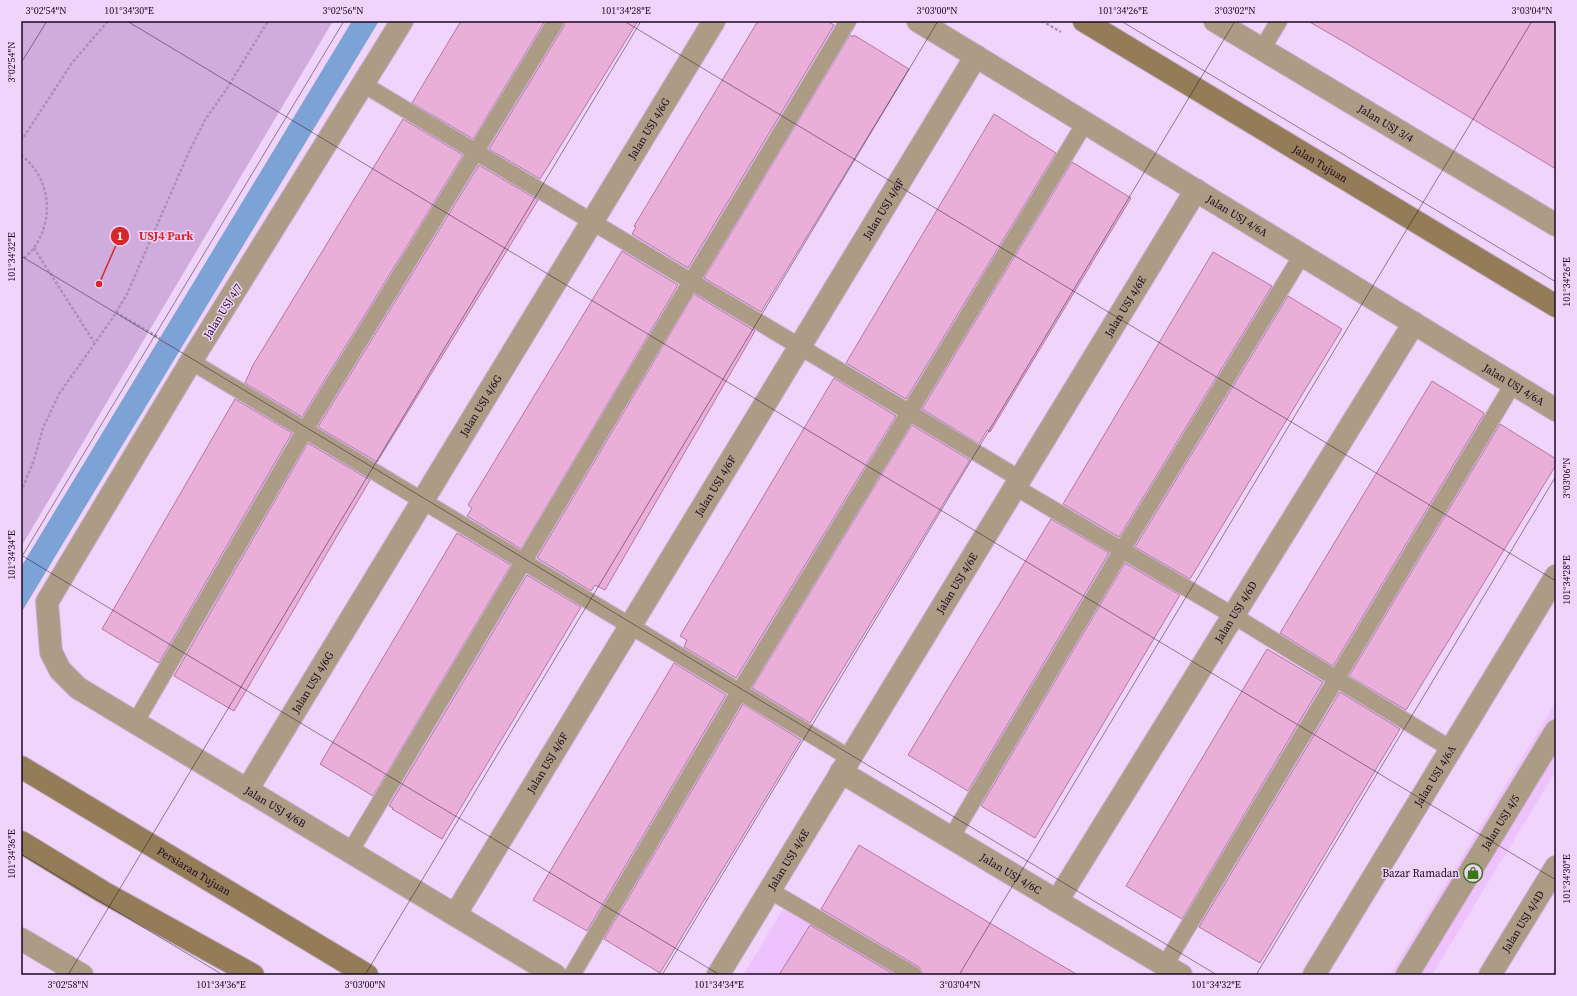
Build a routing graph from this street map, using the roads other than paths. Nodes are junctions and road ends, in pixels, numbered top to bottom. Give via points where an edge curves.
1 (402, 21) edge
2 (556, 21) edge
3 (714, 21) edge
4 (848, 21) edge
5 (918, 21) edge
6 (1084, 21) edge
7 (1215, 21) edge
8 (1280, 21) edge
9 (1262, 49) junction
10 (976, 56) junction
11 (363, 84) junction
12 (1085, 123) junction
13 (476, 152) junction
14 (1196, 190) junction
15 (592, 222) junction
16 (1556, 225) edge
17 (1302, 255) junction
18 (690, 281) junction
19 (1556, 306) edge
20 (1414, 323) junction
21 (800, 347) junction
22 (192, 362) junction
23 (1513, 384) junction
24 (1556, 410) edge
25 (909, 412) junction
26 (305, 430) junction
27 (1018, 483) junction
28 (422, 501) junction
29 (1122, 550) junction
30 (525, 562) junction
31 (1556, 576) edge
32 (47, 602) joint
33 (1234, 616) junction
34 (630, 626) junction
35 (1336, 679) junction
36 (739, 692) junction
37 (135, 723) junction
38 (1556, 731) edge
39 (1451, 749) junction
40 (845, 765) junction
41 (21, 767) edge
42 (247, 790) junction
43 (951, 838) junction
44 (21, 842) edge
45 (350, 852) junction
46 (1556, 867) edge
47 (769, 890) junction
48 (1058, 901) junction
49 (455, 915) junction
50 (21, 939) edge
51 (1173, 970) edge
52 (75, 973) edge
53 (253, 975) edge
54 (367, 975) edge
55 (555, 975) edge
56 (572, 975) edge
57 (718, 975) edge
58 (914, 975) edge
59 (1314, 975) edge
60 (1407, 975) edge
61 (1490, 975) edge

1 - 11 street, Jalan USJ 4/7
2 - 13 lane
3 - 15 street, Jalan USJ 4/6G
4 - 18 lane
5 - 10 street, Jalan USJ 4/6A
6 - 19 main road, Jalan Tujuan
7 - 9 street, Jalan USJ 3/4
8 - 9 lane
9 - 16 street, Jalan USJ 3/4
10 - 12 street, Jalan USJ 4/6A
10 - 21 street, Jalan USJ 4/6F
11 - 13 lane
11 - 22 street, Jalan USJ 4/7
12 - 14 street, Jalan USJ 4/6A
12 - 25 lane
13 - 15 lane
13 - 26 lane
14 - 17 street, Jalan USJ 4/6A
14 - 27 street, Jalan USJ 4/6E
15 - 18 lane
15 - 28 street, Jalan USJ 4/6G
17 - 20 street, Jalan USJ 4/6A
17 - 29 lane
18 - 21 lane
18 - 30 lane
20 - 23 street, Jalan USJ 4/6A
20 - 33 street, Jalan USJ 4/6D
21 - 25 lane
21 - 34 street, Jalan USJ 4/6F
22 - 26 lane
22 - 32 street, Jalan USJ 4/7
23 - 24 street, Jalan USJ 4/6A
23 - 35 lane
25 - 27 lane
25 - 36 lane
26 - 28 lane
26 - 37 lane
27 - 29 lane
27 - 40 street, Jalan USJ 4/6E
28 - 30 lane
28 - 42 street, Jalan USJ 4/6G
29 - 33 lane
29 - 43 lane
30 - 34 lane
30 - 45 lane
31 - 39 street, Jalan USJ 4/6A
32 - 37 street, Jalan USJ 4/6B via 51,652 60,670 78,688
33 - 35 lane
33 - 48 street, Jalan USJ 4/6D
34 - 36 lane
34 - 49 street, Jalan USJ 4/6F
35 - 39 lane
35 - 51 lane
36 - 40 lane
36 - 56 lane
37 - 42 street, Jalan USJ 4/6B
38 - 60 street, Jalan USJ 4/5
39 - 59 street, Jalan USJ 4/6A
40 - 43 street, Jalan USJ 4/6C
40 - 47 street, Jalan USJ 4/6E
41 - 54 main road, Persiaran Tujuan
42 - 45 street, Jalan USJ 4/6B
43 - 48 street, Jalan USJ 4/6C
44 - 53 main road via 103,892
45 - 49 street, Jalan USJ 4/6B
46 - 61 street, Jalan USJ 4/4D
47 - 57 street, Jalan USJ 4/6E
47 - 58 lane
48 - 51 street, Jalan USJ 4/6C
49 - 55 street, Jalan USJ 4/6B
50 - 52 street

